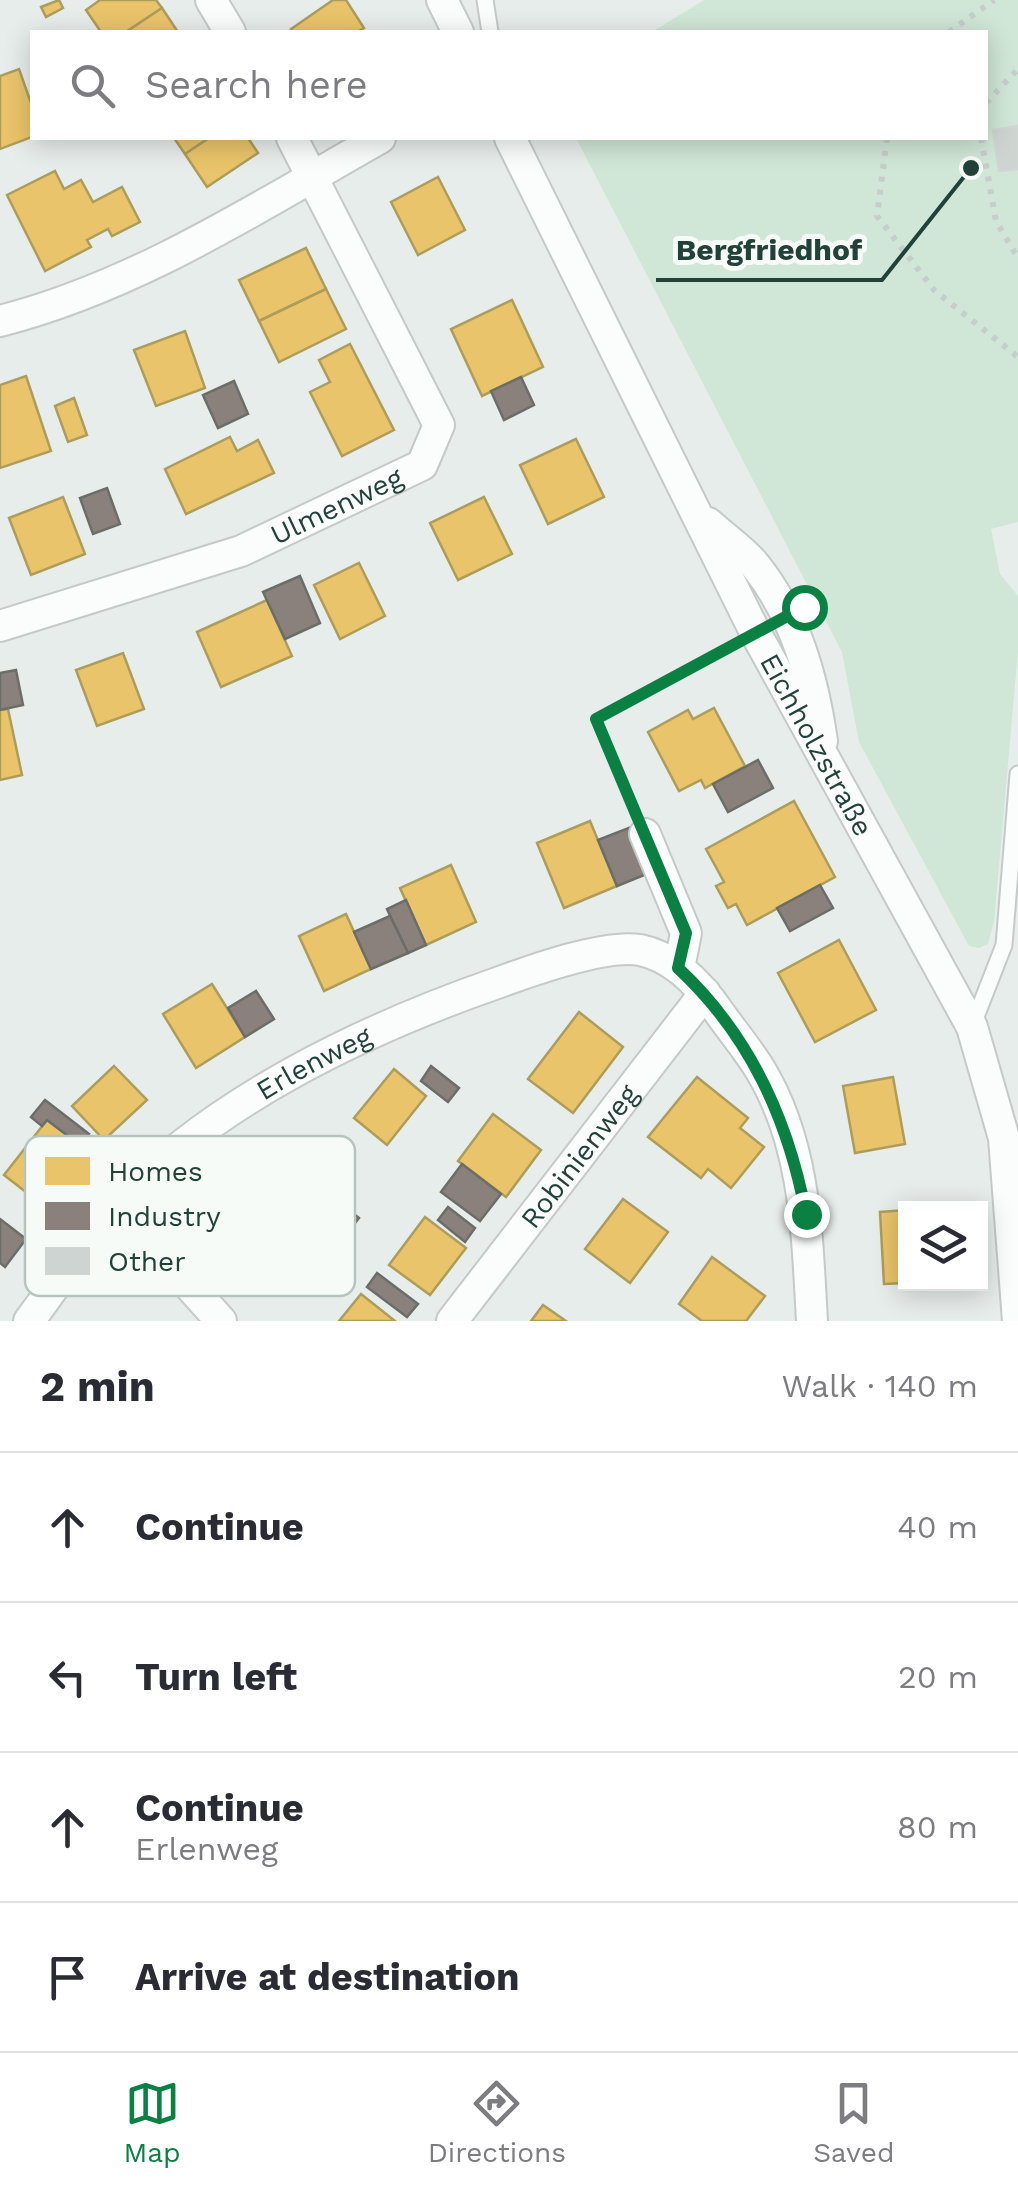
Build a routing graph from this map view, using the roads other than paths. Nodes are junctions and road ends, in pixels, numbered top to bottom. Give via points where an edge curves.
1 (211, 0) edge
2 (442, 0) edge
3 (485, 0) edge
4 (229, 30) edge
5 (457, 30) edge
6 (490, 30) edge
7 (293, 140) edge
8 (376, 140) edge
9 (511, 140) edge
10 (314, 175) junction
11 (0, 321) edge
12 (694, 512) junction
13 (0, 626) edge
14 (824, 758) junction
15 (1018, 774) edge
16 (644, 834) road end
17 (678, 968) junction
18 (705, 993) junction
19 (972, 1027) junction
20 (196, 1136) edge
21 (48, 1296) edge
22 (198, 1296) edge
23 (29, 1321) edge
24 (221, 1321) edge
25 (452, 1321) edge
26 (812, 1321) edge
27 (1018, 1321) edge

1 - 4 street
2 - 5 street
3 - 6 lane
7 - 10 street, Ulmenweg
8 - 10 street
9 - 12 street, Eichholzstraße
10 - 11 street via 188,248 51,308
10 - 13 street, Ulmenweg via 439,425 422,465 242,551
12 - 14 street, Eichholzstraße
12 - 14 street via 754,564 786,616 813,680
14 - 19 street, Eichholzstraße
15 - 19 lane via 1004,946
16 - 17 street via 686,933
17 - 18 street, Erlenweg
17 - 20 street, Erlenweg via 639,950 560,961 371,1032
18 - 25 street, Robinienweg
18 - 26 street, Erlenweg via 762,1073 794,1149 806,1214
19 - 27 street, Eichholzstraße via 1004,1138
21 - 23 street, Erlenweg
22 - 24 street

